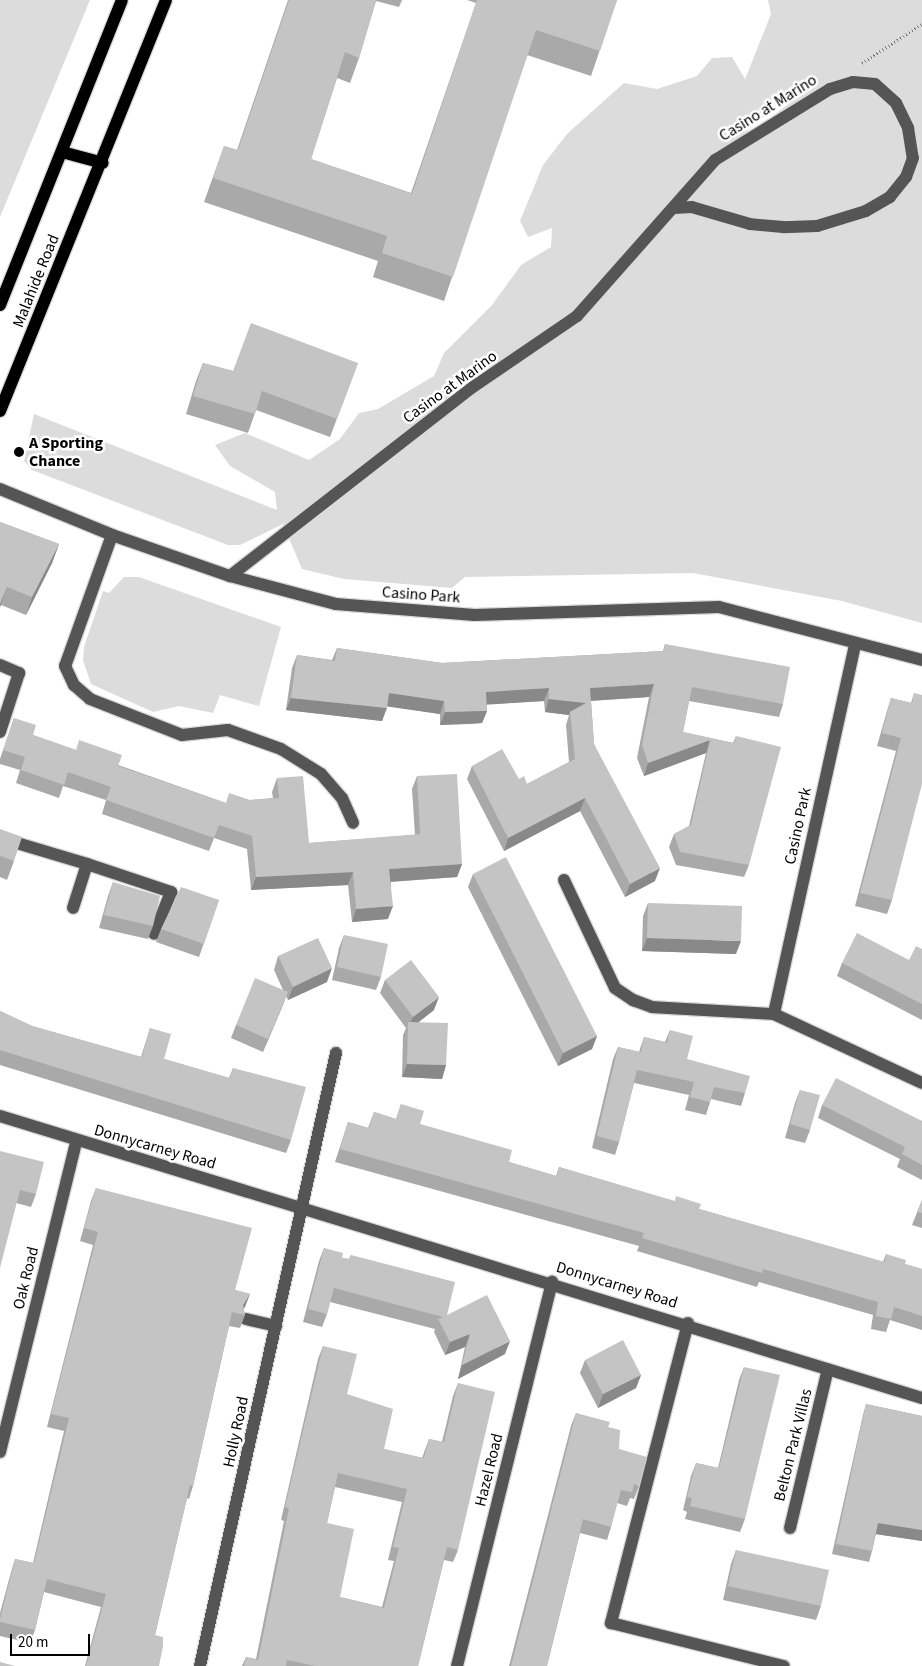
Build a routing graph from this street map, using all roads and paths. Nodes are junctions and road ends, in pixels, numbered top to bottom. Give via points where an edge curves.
1 (122, 0) edge
2 (166, 0) edge
3 (922, 24) edge
4 (853, 82) junction
5 (62, 152) junction
6 (103, 163) junction
7 (674, 208) junction
8 (0, 305) edge
9 (0, 411) edge
10 (0, 489) edge
11 (112, 535) junction
12 (230, 576) junction
13 (854, 645) junction
14 (922, 660) edge
15 (0, 665) edge
16 (0, 732) edge
17 (353, 823) dead end
18 (0, 838) edge
19 (87, 864) junction
20 (564, 880) dead end
21 (73, 908) dead end
22 (154, 934) edge
23 (774, 1014) junction
24 (336, 1053) dead end
25 (922, 1083) edge
26 (0, 1116) edge
27 (76, 1142) junction
28 (302, 1205) junction
29 (552, 1282) junction
30 (246, 1319) edge
31 (688, 1323) junction
32 (276, 1326) junction
33 (828, 1369) junction
34 (922, 1398) edge
35 (0, 1452) edge
36 (790, 1528) dead end
37 (200, 1666) edge
38 (457, 1666) edge
39 (784, 1666) edge

1 - 5 main road, Malahide Road
2 - 6 main road, Malahide Road
3 - 4 path via 876,50 862,63
4 - 7 street, Casino at Marino via 830,89 715,160
4 - 7 street, Casino at Marino via 875,84 896,103 908,128 913,158 906,177 890,197 866,211 817,226 750,224 692,207
5 - 6 main road
5 - 8 main road, Malahide Road
6 - 9 main road, Malahide Road
7 - 12 street, Casino at Marino via 577,316 473,388
10 - 11 street, Casino Park
11 - 12 street, Casino Park
11 - 17 street via 65,666 74,685 90,699 182,735 228,730 281,748 321,774 342,798
12 - 13 street, Casino Park via 336,604 414,614 719,607
13 - 14 street, Casino Park
13 - 23 street, Casino Park
15 - 16 street via 19,672
18 - 19 street
19 - 21 street
19 - 22 street via 171,892
20 - 23 street via 615,988 633,1000 652,1007
23 - 25 street
24 - 28 street
26 - 27 street, Donnycarney Road
27 - 28 street, Donnycarney Road
27 - 35 street, Oak Road
28 - 29 street, Donnycarney Road
28 - 32 street, Holly Road
29 - 31 street, Donnycarney Road
29 - 38 street, Hazel Road
30 - 32 street
31 - 33 street, Donnycarney Road
31 - 39 street via 611,1623
32 - 37 street, Holly Road
33 - 34 street, Donnycarney Road
33 - 36 street, Belton Park Villas

